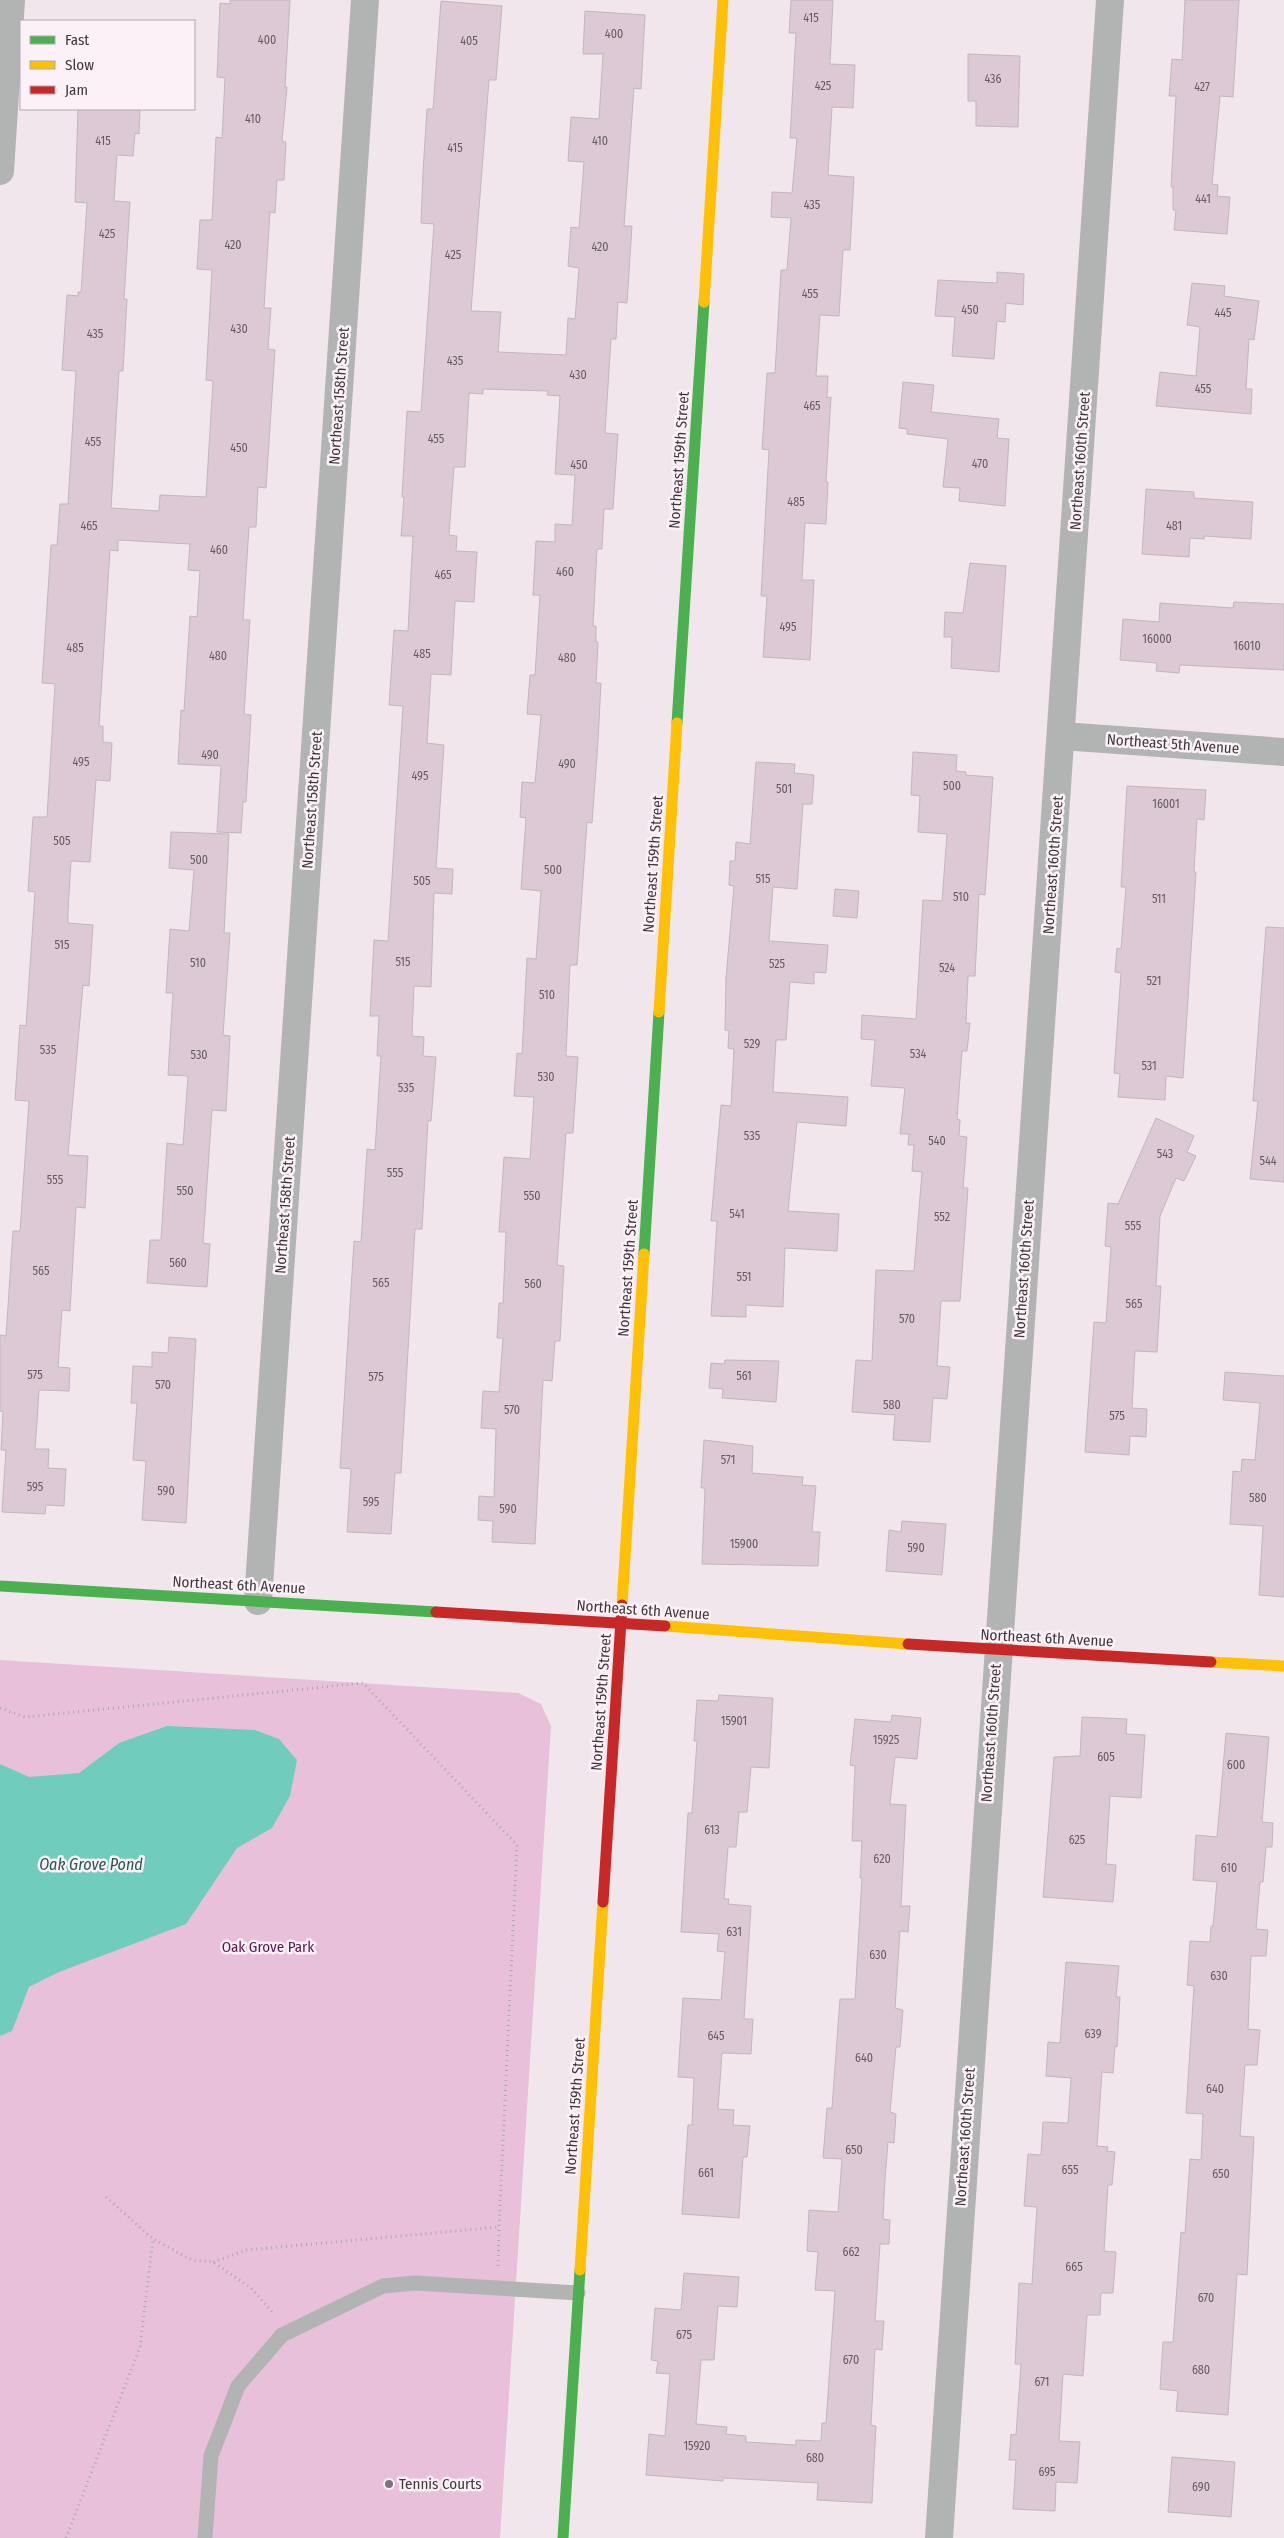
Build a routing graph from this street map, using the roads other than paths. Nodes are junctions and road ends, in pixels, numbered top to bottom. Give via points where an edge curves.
1 (11, 0) edge
2 (365, 0) edge
3 (723, 0) edge
4 (1110, 0) edge
5 (0, 171) edge
6 (1062, 736) junction
7 (1284, 752) edge
8 (0, 1586) edge
9 (258, 1601) junction
10 (621, 1623) junction
11 (997, 1650) junction
12 (1284, 1666) edge
13 (578, 2293) junction
14 (204, 2538) edge
15 (563, 2538) edge
16 (573, 2538) edge
17 (938, 2538) edge

1 - 5 street
2 - 9 street, Northeast 158th Street
3 - 10 street, Northeast 159th Street
4 - 6 street, Northeast 160th Street
6 - 7 street, Northeast 5th Avenue
6 - 11 street, Northeast 160th Street
8 - 9 street, Northeast 6th Avenue
9 - 10 street, Northeast 6th Avenue
10 - 11 street, Northeast 6th Avenue
10 - 13 street, Northeast 159th Street
11 - 12 street, Northeast 6th Avenue
11 - 17 street, Northeast 160th Street
13 - 14 lane via 415,2283 383,2286 282,2335 238,2386 211,2456
13 - 15 street, Northeast 159th Street
15 - 16 street

